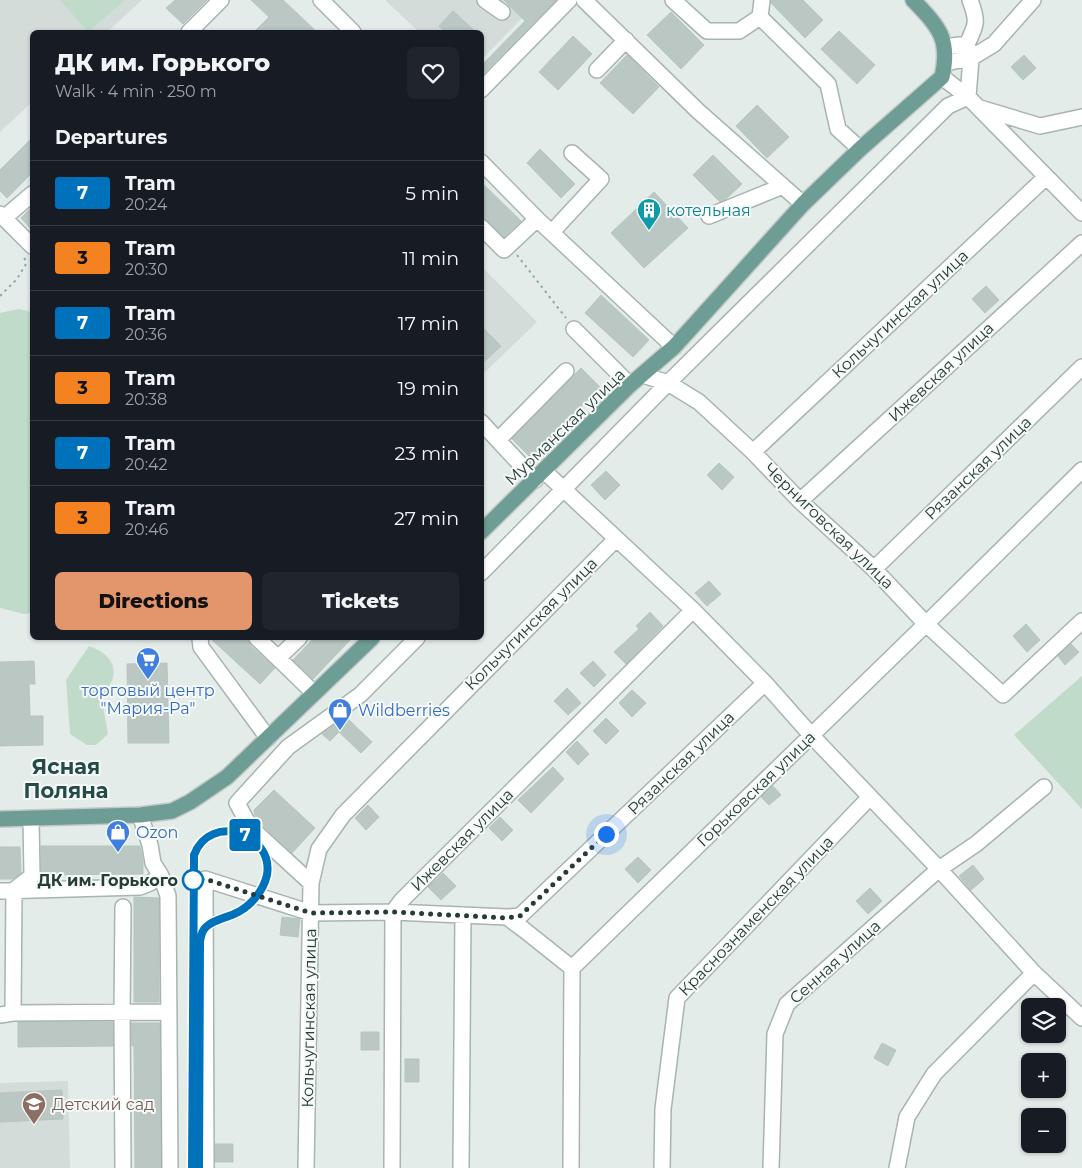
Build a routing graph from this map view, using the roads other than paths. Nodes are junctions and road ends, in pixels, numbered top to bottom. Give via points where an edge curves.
1 (221, 0) edge
2 (321, 0) edge
3 (485, 0) edge
4 (569, 0) edge
5 (584, 0) edge
6 (673, 0) edge
7 (762, 0) edge
8 (970, 0) edge
9 (1033, 0) edge
10 (917, 1) edge
11 (502, 12) dead end
12 (760, 16) junction
13 (199, 29) edge
14 (351, 30) edge
15 (626, 40) junction
16 (945, 47) junction
17 (969, 51) junction
18 (597, 70) dead end
19 (943, 70) junction
20 (484, 87) edge
21 (973, 102) junction
22 (1082, 118) edge
23 (860, 149) junction
24 (572, 152) dead end
25 (484, 165) edge
26 (1046, 177) junction
27 (783, 186) junction
28 (30, 195) edge
29 (804, 204) junction
30 (1082, 212) edge
31 (2, 216) edge
32 (709, 216) dead end
33 (537, 219) junction
34 (484, 230) edge
35 (552, 232) junction
36 (1082, 243) edge
37 (28, 251) edge
38 (574, 329) road end
39 (674, 347) junction
40 (1082, 367) edge
41 (566, 371) dead end
42 (643, 375) junction
43 (668, 383) junction
44 (630, 385) junction
45 (484, 425) edge
46 (498, 440) junction
47 (753, 452) junction
48 (1082, 470) edge
49 (540, 475) junction
50 (564, 490) junction
51 (800, 501) junction
52 (484, 529) edge
53 (616, 539) junction
54 (874, 569) junction
55 (484, 570) edge
56 (693, 610) junction
57 (1082, 621) edge
58 (926, 624) junction
59 (200, 640) edge
60 (259, 640) edge
61 (297, 640) edge
62 (370, 640) edge
63 (415, 640) edge
64 (278, 658) junction
65 (765, 683) junction
66 (314, 693) junction
67 (811, 736) junction
68 (268, 738) junction
69 (1044, 787) dead end
70 (870, 797) junction
71 (140, 815) junction
72 (0, 819) edge
73 (30, 819) junction
74 (939, 869) junction
75 (161, 876) junction
76 (311, 883) junction
77 (7, 891) edge
78 (123, 907) dead end
79 (394, 912) junction
80 (311, 913) junction
81 (463, 916) junction
82 (507, 918) junction
83 (572, 968) junction
84 (1034, 973) junction
85 (122, 1012) junction
86 (169, 1012) junction
87 (6, 1014) edge
88 (1082, 1018) edge
89 (123, 1168) edge
90 (170, 1168) edge
91 (206, 1168) edge
92 (306, 1168) edge
93 (392, 1168) edge
94 (461, 1168) edge
95 (570, 1168) edge
96 (662, 1168) edge
97 (771, 1168) edge
98 (897, 1168) edge

1 - 13 street
2 - 14 street
3 - 11 street
4 - 20 street
5 - 15 street
6 - 12 street via 708,31 739,31
7 - 12 street
8 - 17 street via 976,16
9 - 17 street via 994,44
10 - 16 main road via 941,32
12 - 23 street via 828,84 838,128
15 - 18 street
15 - 27 street via 698,111
16 - 17 street
16 - 19 main road
17 - 19 street
17 - 21 street
19 - 21 street
19 - 23 main road, Мурманская улица
21 - 22 street via 1040,126
21 - 26 street
21 - 43 street via 948,106
23 - 29 main road, Мурманская улица
24 - 35 street via 601,179
25 - 33 street
26 - 30 street
26 - 47 street, Кольчугинская улица
27 - 29 street
27 - 32 street
28 - 31 street
29 - 39 main road, Мурманская улица
31 - 37 street
33 - 34 street via 504,250
33 - 35 street
35 - 39 street
36 - 51 street, Ижевская улица
38 - 44 street
39 - 42 main road, Мурманская улица
40 - 54 street, Рязанская улица
41 - 46 street
42 - 43 street, Черниговская улица
42 - 44 main road, Мурманская улица
43 - 47 street, Черниговская улица via 699,402
43 - 50 street
44 - 49 main road, Мурманская улица
45 - 46 street
46 - 49 street
47 - 51 street, Черниговская улица
48 - 58 street, Горьковская улица
49 - 50 street
49 - 52 main road, Мурманская улица
50 - 53 street
50 - 55 street
51 - 54 street, Черниговская улица
53 - 56 street
53 - 76 street, Кольчугинская улица via 343,815 319,848
54 - 58 street, Черниговская улица
56 - 65 street
56 - 79 street, Ижевская улица via 402,900
57 - 58 street, Черниговская улица via 1002,695
58 - 67 street, Горьковская улица
59 - 68 street via 201,647
60 - 64 street
61 - 64 street
62 - 66 main road
63 - 76 street via 360,695 288,747 237,803 250,827
64 - 66 street
65 - 67 street
65 - 82 street, Рязанская улица via 520,916
66 - 68 main road
67 - 70 street
67 - 83 street, Горьковская улица
68 - 71 main road via 227,777 190,802 172,811
69 - 74 street, Сенная улица via 976,844
70 - 74 street
70 - 96 street, Краснознаменская улица via 677,998 663,1109
71 - 73 main road
71 - 75 street via 153,863
72 - 73 main road
73 - 77 street via 32,876
74 - 84 street
74 - 97 street, Сенная улица via 787,1004 775,1034
75 - 77 street via 140,887
75 - 86 street via 168,896
76 - 80 street, Кольчугинская улица
77 - 87 street
78 - 85 street
79 - 80 street
79 - 81 street
79 - 93 street
80 - 91 street via 205,879
80 - 92 street, Кольчугинская улица
81 - 82 street
81 - 94 street
82 - 83 street
83 - 95 street
84 - 88 street
84 - 98 street via 934,1074 907,1117
85 - 86 street
85 - 87 street
85 - 89 street
86 - 90 street

